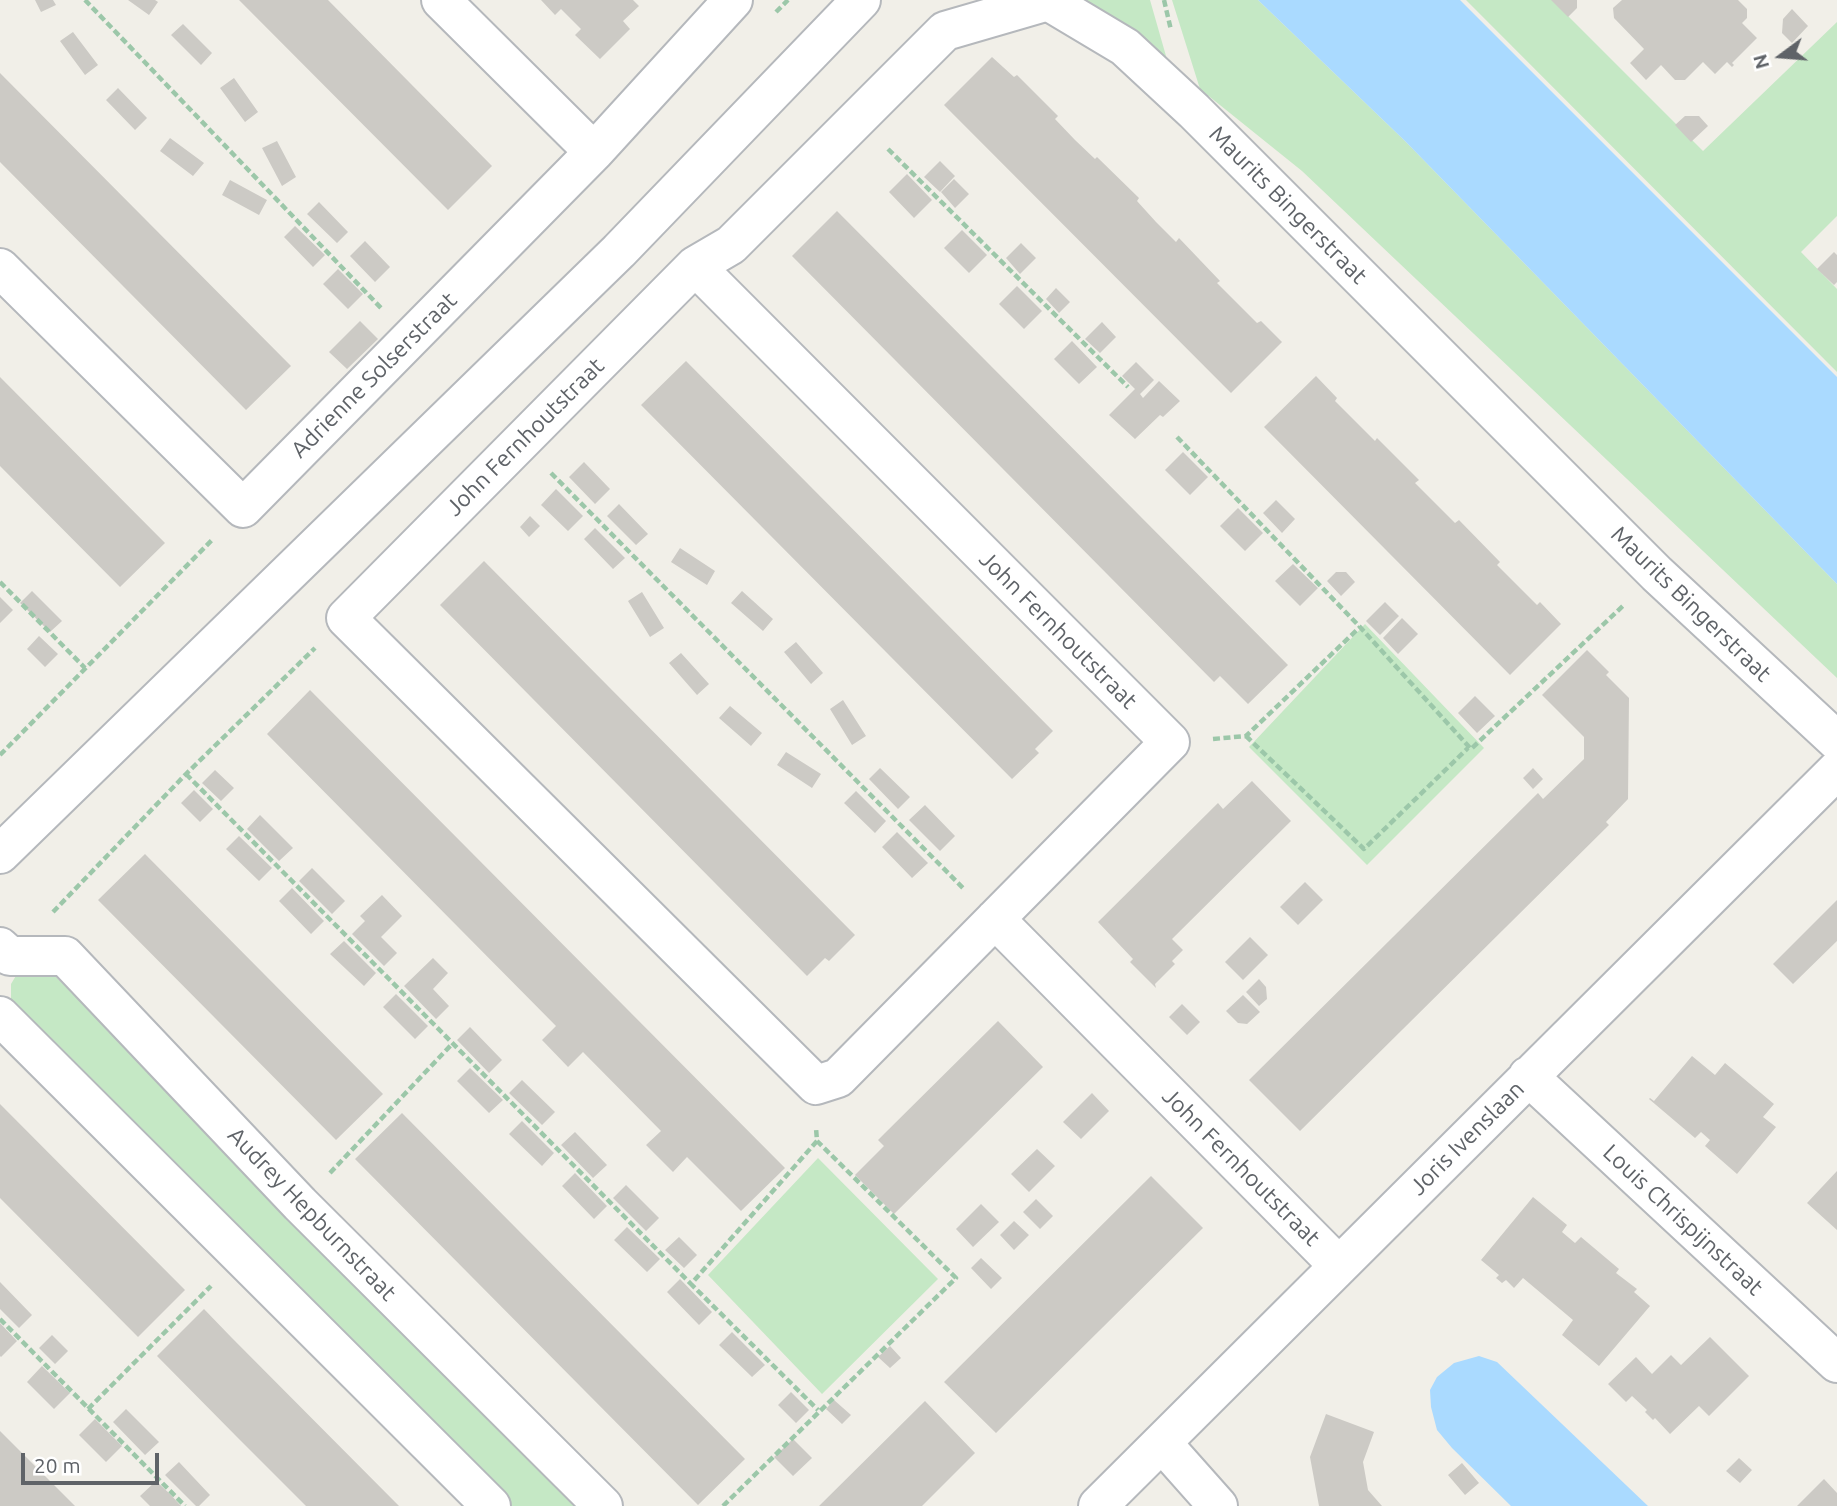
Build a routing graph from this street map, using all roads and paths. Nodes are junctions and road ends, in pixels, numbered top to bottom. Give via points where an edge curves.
1 (85, 0) edge
2 (441, 0) edge
3 (733, 0) edge
4 (861, 0) edge
5 (858, 118) junction
6 (594, 152) junction
7 (695, 266) junction
8 (0, 268) edge
9 (411, 338) junction
10 (1128, 387) dead end
11 (1177, 437) dead end
12 (521, 442) junction
13 (243, 508) junction
14 (1657, 574) junction
15 (0, 582) edge
16 (346, 618) junction
17 (1360, 626) junction
18 (85, 668) junction
19 (1246, 736) junction
20 (1170, 741) junction
21 (1837, 741) edge
22 (1468, 748) dead end
23 (0, 755) edge
24 (1837, 770) edge
25 (186, 774) junction
26 (0, 855) edge
27 (995, 919) junction
28 (3, 957) edge
29 (0, 1014) edge
30 (452, 1044) junction
31 (1528, 1076) junction
32 (816, 1085) junction
33 (817, 1141) junction
34 (300, 1204) junction
35 (240, 1256) junction
36 (1339, 1266) junction
37 (691, 1284) junction
38 (0, 1319) edge
39 (1837, 1363) edge
40 (88, 1409) junction
41 (818, 1410) junction
42 (1163, 1443) junction
43 (185, 1506) edge
44 (491, 1506) edge
45 (603, 1506) edge
46 (723, 1506) edge
47 (1098, 1506) edge
48 (1218, 1506) edge

1 - 9 path
2 - 6 street
3 - 6 street, Adrienne Solserstraat
4 - 26 street via 619,251
5 - 7 street, Maurits Bingerstraat via 731,245
5 - 10 path
5 - 14 street, Maurits Bingerstraat via 945,31 1048,1 1125,47 1194,111
6 - 9 street, Adrienne Solserstraat
7 - 12 street, John Fernhoutstraat
7 - 20 street, John Fernhoutstraat
8 - 13 street
9 - 13 street, Adrienne Solserstraat
11 - 17 path
12 - 16 street, John Fernhoutstraat
12 - 27 path
13 - 18 path
14 - 17 path via 1471,749
14 - 21 street, Maurits Bingerstraat
15 - 18 path
16 - 25 path
16 - 32 street
17 - 19 path
18 - 23 path
19 - 20 path
19 - 22 path via 1364,849
20 - 27 street
24 - 31 street, Joris Ivenslaan
25 - 28 path
25 - 30 path
27 - 32 street via 838,1078
27 - 36 street, John Fernhoutstraat
28 - 29 street
28 - 34 street, Audrey Hepburnstraat via 65,956
29 - 35 street
30 - 34 path
30 - 37 path
31 - 36 street, Joris Ivenslaan
31 - 39 street, Louis Chrispijnstraat
32 - 33 path
33 - 37 path
33 - 41 path via 956,1278
34 - 45 street, Audrey Hepburnstraat
35 - 40 path
35 - 44 street
36 - 42 street, Joris Ivenslaan
37 - 41 path
38 - 40 path
40 - 43 path
41 - 46 path
42 - 47 street, Joris Ivenslaan
42 - 48 street

